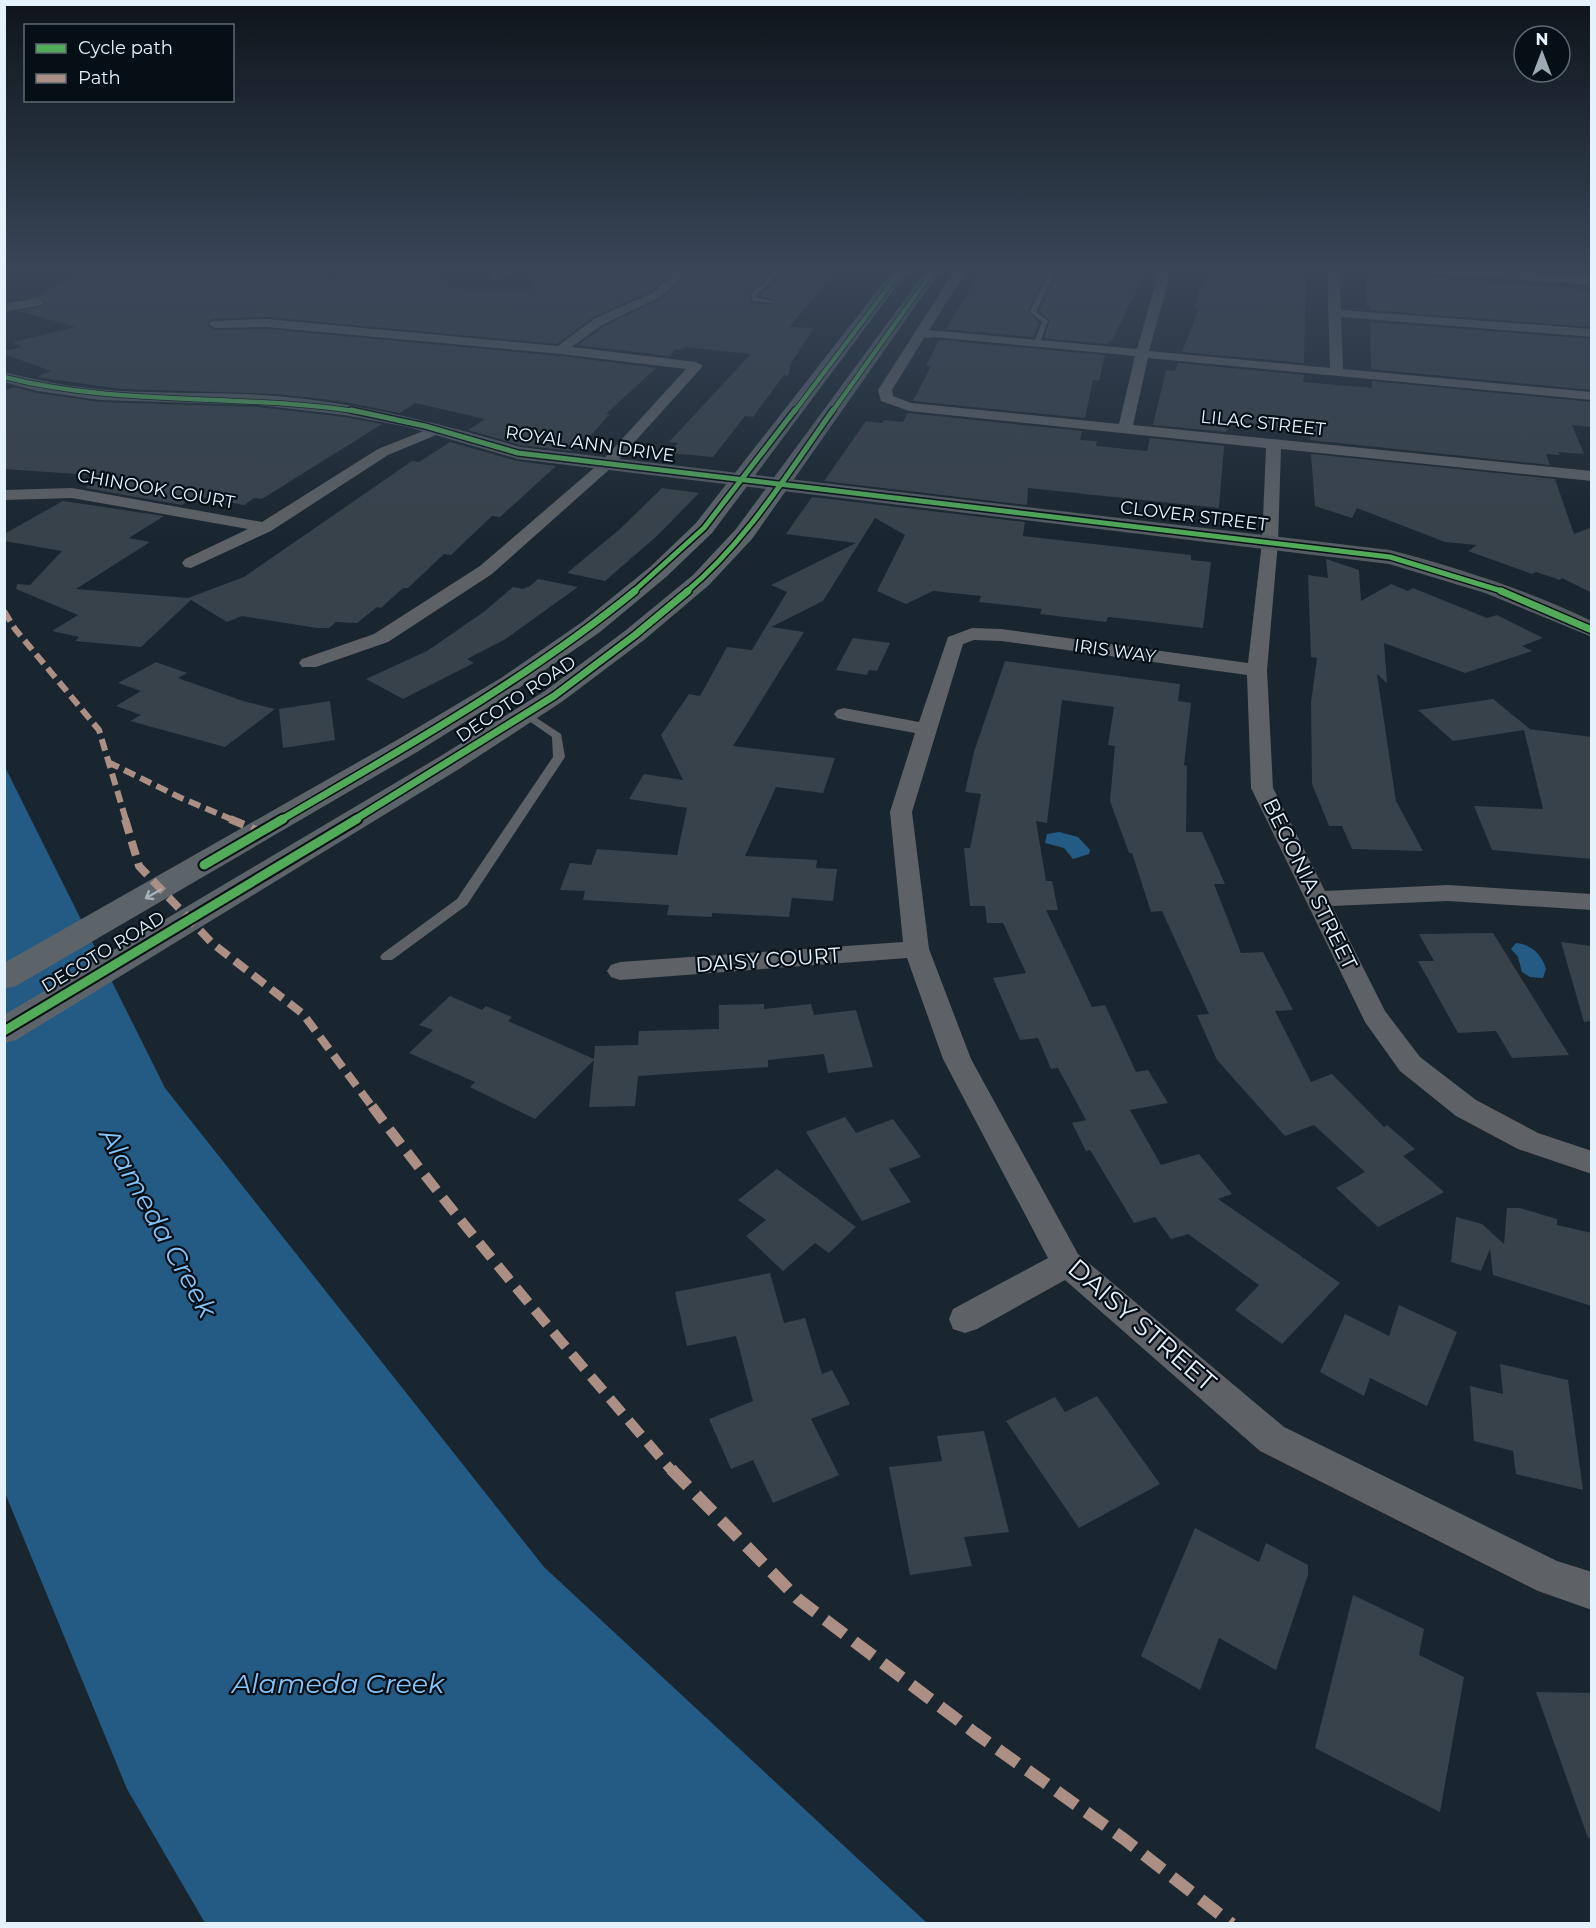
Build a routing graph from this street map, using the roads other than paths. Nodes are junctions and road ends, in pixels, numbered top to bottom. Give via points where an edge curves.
1 (628, 358) edge
2 (835, 358) edge
3 (871, 358) edge
4 (906, 358) edge
5 (1141, 358) edge
6 (1183, 358) edge
7 (1337, 358) edge
8 (1337, 373) junction
9 (4, 377) edge
10 (1592, 396) edge
11 (1125, 428) junction
12 (436, 430) junction
13 (1274, 444) junction
14 (606, 465) junction
15 (1592, 476) edge
16 (742, 481) junction
17 (781, 485) junction
18 (4, 495) edge
19 (265, 527) junction
20 (1270, 542) junction
21 (191, 563) dead end
22 (1592, 630) edge
23 (972, 634) joint
24 (309, 663) dead end
25 (1257, 670) junction
26 (526, 714) junction
27 (844, 714) dead end
28 (926, 729) junction
29 (1316, 898) junction
30 (1592, 902) edge
31 (916, 949) junction
32 (387, 957) dead end
33 (620, 971) dead end
34 (4, 978) edge
35 (4, 1031) edge
36 (1592, 1163) edge
37 (1066, 1263) junction
38 (965, 1319) dead end
39 (1592, 1590) edge

1 - 14 street via 696,366
2 - 16 main road, DECOTO ROAD
3 - 17 main road, DECOTO ROAD
4 - 11 street, LILAC STREET via 885,390 886,398 895,403
5 - 11 street
6 - 8 street
7 - 8 street
8 - 10 street
9 - 12 street, ROYAL ANN DRIVE via 67,393 260,400 350,410
11 - 13 street, LILAC STREET
12 - 14 street, ROYAL ANN DRIVE via 518,453
12 - 19 street, CHINOOK COURT via 383,452
13 - 15 street, LILAC STREET
13 - 20 street, BEGONIA STREET
14 - 16 street, ROYAL ANN DRIVE
14 - 24 street via 486,570 381,638
16 - 17 street, ROYAL ANN DRIVE
16 -> 34 main road, DECOTO ROAD via 705,528 658,572 591,627 491,695
17 - 20 street, CLOVER STREET
17 - 26 main road, DECOTO ROAD via 744,534 701,580 635,635
18 - 19 street, CHINOOK COURT via 72,493
19 - 21 street, CHINOOK COURT
20 - 22 street, CLOVER STREET via 1390,557 1454,573 1547,608
20 - 25 street, BEGONIA STREET
23 - 25 street, IRIS WAY
23 - 28 street, DAISY STREET via 955,642
25 - 29 street, BEGONIA STREET via 1263,788
26 - 32 lane via 557,736 559,757 462,902
26 - 35 main road, DECOTO ROAD
27 - 28 street
28 - 31 street, DAISY STREET via 902,812
29 - 30 street via 1448,893
29 - 36 street, BEGONIA STREET via 1374,1015 1410,1064 1466,1108 1528,1141
31 - 33 street, DAISY COURT
31 - 37 street, DAISY STREET via 957,1059
37 - 38 street
37 - 39 street, DAISY STREET via 1272,1438 1551,1578

